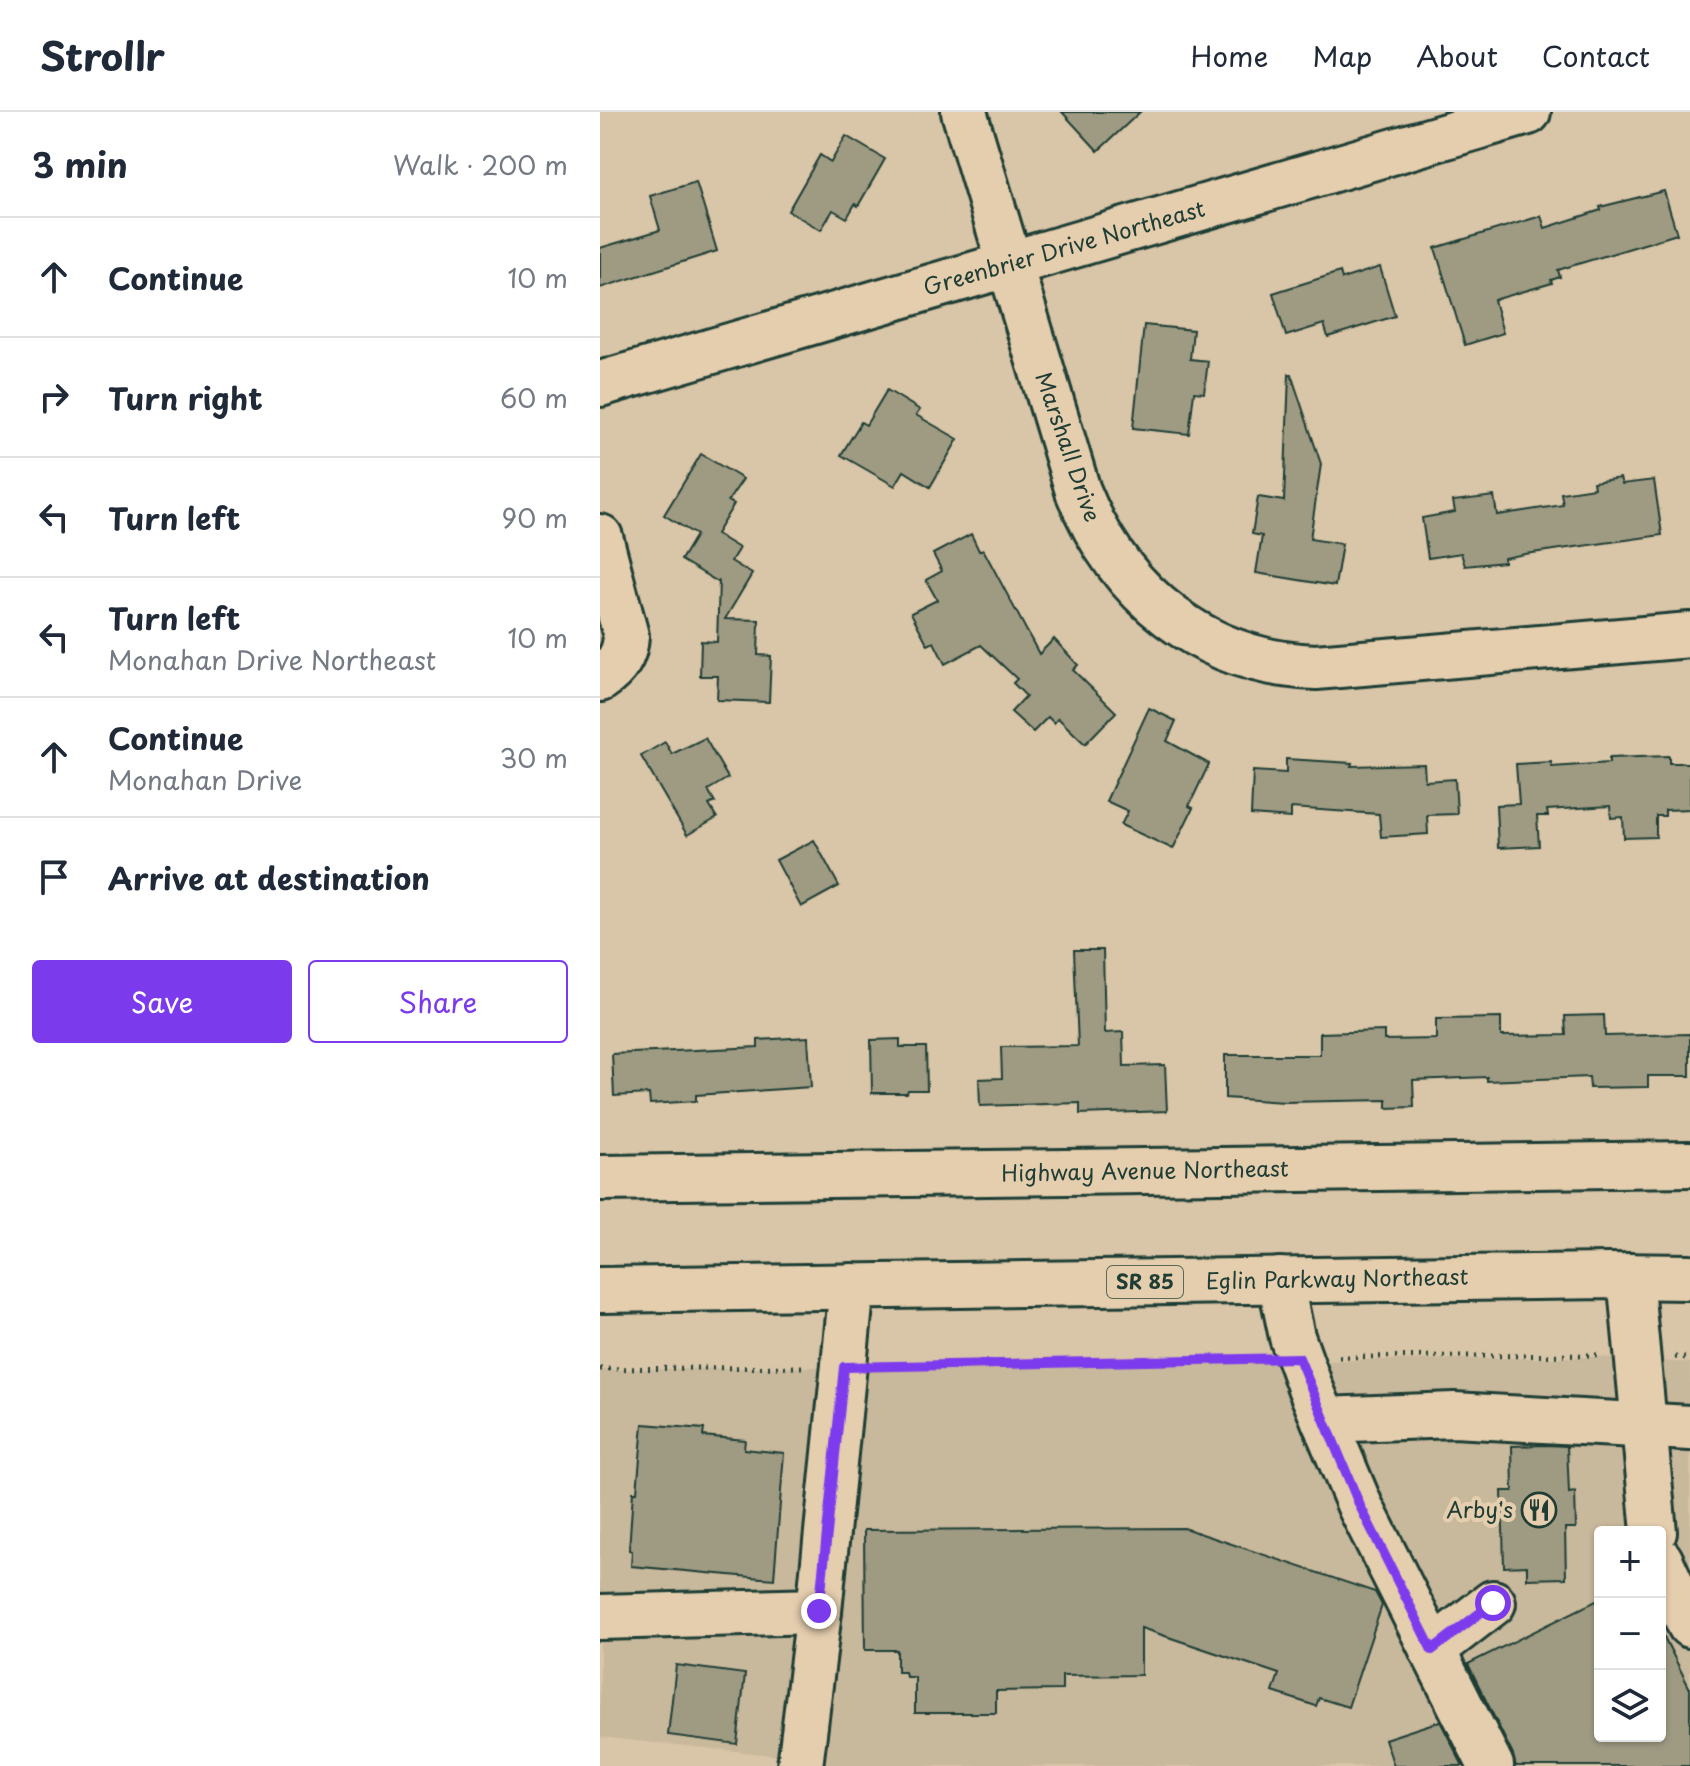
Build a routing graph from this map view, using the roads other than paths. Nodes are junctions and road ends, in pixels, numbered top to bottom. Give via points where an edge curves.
1 (964, 112) edge
2 (1528, 112) edge
3 (1010, 264) junction
4 (600, 384) edge
5 (600, 537) edge
6 (1690, 635) edge
7 (600, 679) edge
8 (1690, 1164) edge
9 (600, 1178) edge
10 (1630, 1276) junction
11 (1690, 1277) edge
12 (1280, 1280) junction
13 (852, 1286) junction
14 (600, 1290) edge
15 (1324, 1420) junction
16 (1644, 1426) junction
17 (1690, 1428) edge
18 (1653, 1526) edge
19 (1666, 1573) edge
20 (1493, 1603) dead end
21 (819, 1611) junction
22 (600, 1617) edge
23 (1690, 1625) edge
24 (1432, 1650) junction
25 (800, 1766) edge
26 (1491, 1766) edge

1 - 3 main road, Marshall Drive
2 - 3 main road, Greenbrier Drive Northeast
3 - 4 main road, Greenbrier Drive Northeast
3 - 6 main road, Marshall Drive via 1090,520 1140,591 1203,638 1239,654 1316,667
5 - 7 main road via 626,636 614,670
8 - 9 main road, Highway Avenue Northeast
10 - 11 main road, Eglin Parkway Northeast / SR 85
10 - 12 main road, Eglin Parkway Northeast / SR 85
10 - 16 main road
12 - 13 main road, Eglin Parkway Northeast / SR 85
12 - 15 main road via 1299,1358
13 - 14 main road, Eglin Parkway Northeast / SR 85
13 - 21 main road
15 - 16 main road via 1454,1415
15 - 24 main road
16 - 17 main road
16 - 18 main road
19 - 23 main road
20 - 24 main road
21 - 22 main road
21 - 25 main road
24 - 26 main road

